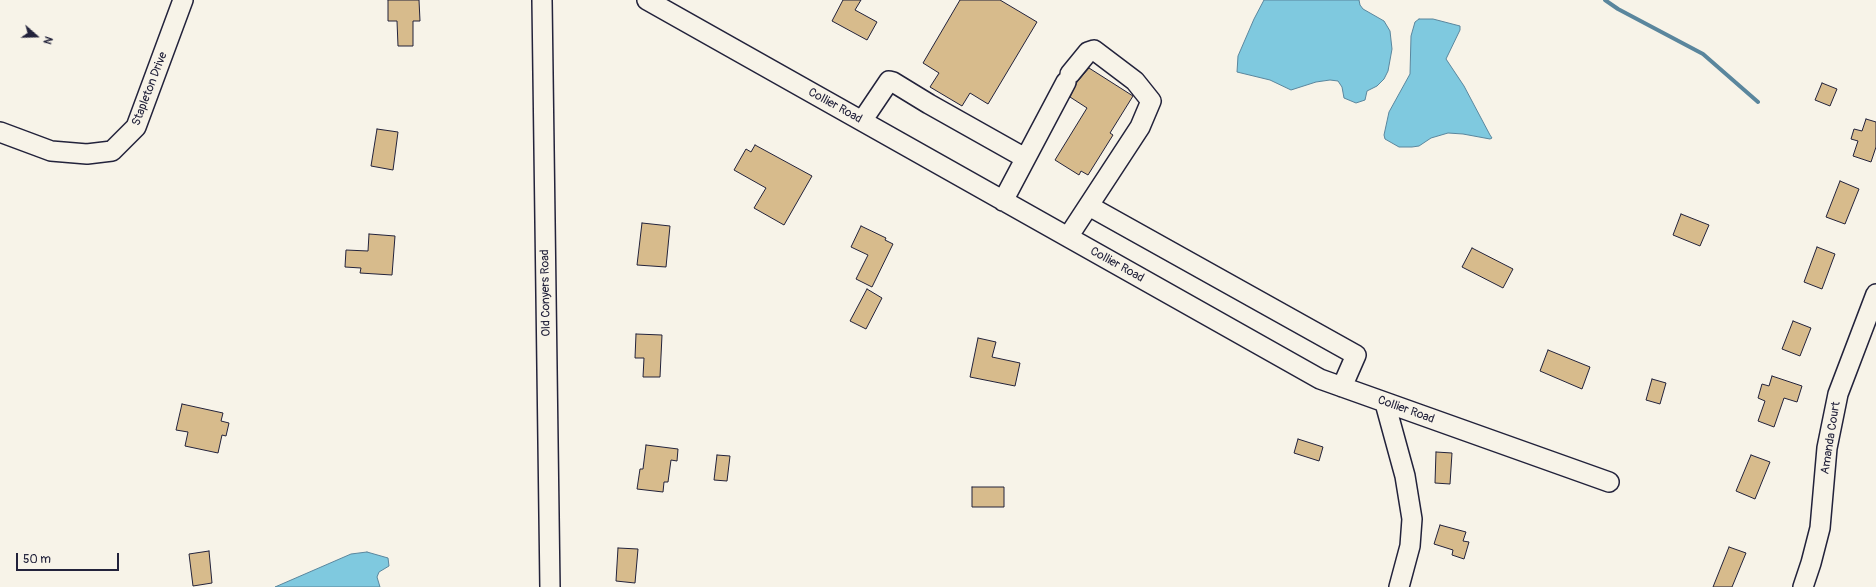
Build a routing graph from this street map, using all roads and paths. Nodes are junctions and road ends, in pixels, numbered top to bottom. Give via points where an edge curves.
1 (183, 0) edge
2 (542, 0) edge
3 (647, 0) edge
4 (862, 121) junction
5 (0, 132) edge
6 (1025, 158) junction
7 (1003, 201) junction
8 (1089, 206) junction
9 (1068, 237) junction
10 (1876, 294) edge
11 (1342, 387) junction
12 (1385, 403) junction
13 (1609, 482) dead end
14 (550, 587) edge
15 (1399, 587) edge
16 (1802, 587) edge

1 - 5 street, Stapleton Drive via 136,127 112,152 87,154 51,151
2 - 14 street, Old Conyers Road
3 - 4 street, Collier Road
4 - 6 street via 889,81
4 - 7 street, Collier Road
6 - 7 street
6 - 8 street via 1068,78 1088,52 1094,50 1135,81 1151,101 1140,127
7 - 9 street, Collier Road
8 - 9 street
8 - 11 street via 1356,355
9 - 11 street, Collier Road via 1320,379
10 - 16 street, Amanda Court via 1838,394 1828,448 1820,528
11 - 12 street, Collier Road
12 - 13 street, Collier Road
12 - 15 street via 1405,476 1412,519 1410,546

